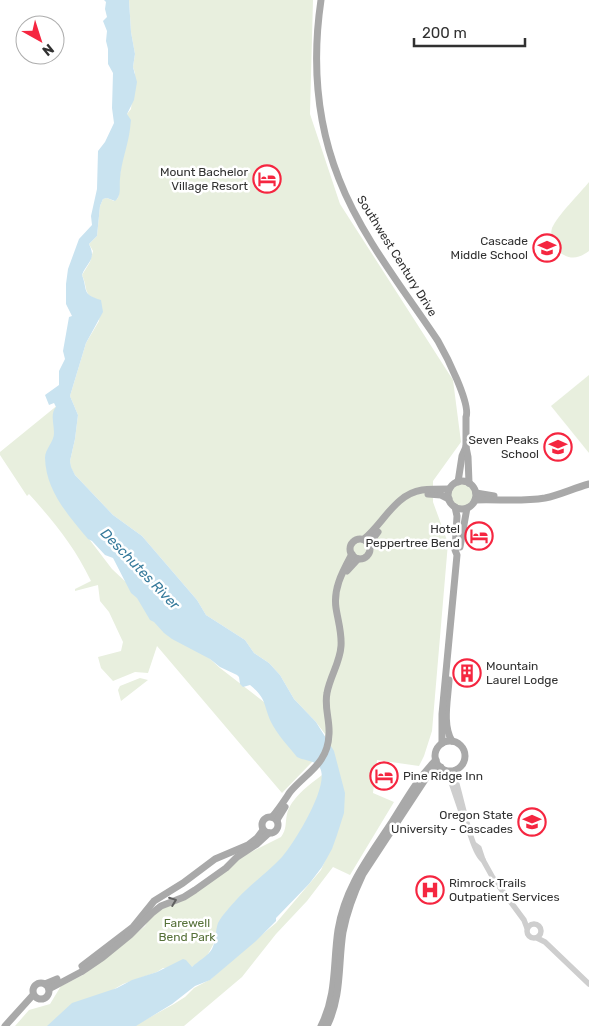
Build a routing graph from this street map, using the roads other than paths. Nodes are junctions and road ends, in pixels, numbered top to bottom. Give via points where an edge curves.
1 (321, 0) edge
2 (466, 447) junction
3 (458, 482) junction
4 (469, 483) junction
5 (589, 484) edge
6 (449, 489) junction
7 (476, 497) junction
8 (449, 499) junction
9 (455, 507) junction
10 (467, 508) junction
11 (366, 542) junction
12 (457, 555) junction
13 (355, 557) junction
14 (448, 654) junction
15 (452, 741) junction
16 (442, 743) junction
17 (441, 766) junction
18 (457, 769) junction
19 (275, 818) junction
20 (469, 829) junction
21 (266, 831) junction
22 (529, 926) junction
23 (539, 935) junction
24 (589, 984) edge
25 (47, 987) junction
26 (35, 997) junction
27 (5, 1026) edge
28 (11, 1026) edge
29 (321, 1026) edge
30 (327, 1026) edge

1 - 2 main road, Southwest Century Drive via 316,80 321,121 332,161 357,218 447,358 463,401
2 - 3 main road, Southwest Century Drive
2 - 4 main road, Southwest Century Drive
3 - 4 main road
3 - 6 main road
4 - 7 main road via 475,489
5 - 7 main road via 537,499
6 - 8 main road
6 - 11 main road via 422,490 408,495 392,508
7 - 10 main road
8 - 9 main road
8 - 11 main road via 434,494 416,495 393,511
9 - 10 main road
9 - 12 main road
10 - 12 main road
11 - 13 main road via 371,549 370,554 366,558
11 - 13 main road via 358,539 353,542 350,548
12 - 14 main road
13 - 19 main road via 337,587 341,646 339,662 326,694 329,736 325,752 318,766
14 - 15 main road via 447,717 448,735
14 - 16 main road
15 - 16 main road
15 - 18 main road via 460,744 465,754 464,762
16 - 17 main road via 436,751
17 - 18 main road
17 - 20 street via 450,779
17 - 29 main road via 423,774 352,886 338,929 331,1003
17 - 30 main road via 428,776 363,874 343,932 340,979
18 - 20 street via 455,778
19 - 21 main road via 266,817 263,821
19 - 21 main road via 279,826 276,831
20 - 22 street via 475,850
21 - 25 main road via 248,845 215,859 154,901 133,927 83,965
25 -> 21 main road via 81,972 103,957 161,906 195,890 257,844
22 - 23 street via 538,925
22 - 23 street via 528,936
23 - 24 street
25 - 26 main road via 47,997
25 - 26 main road via 39,983 35,985 32,990
26 - 27 main road
26 - 28 main road

